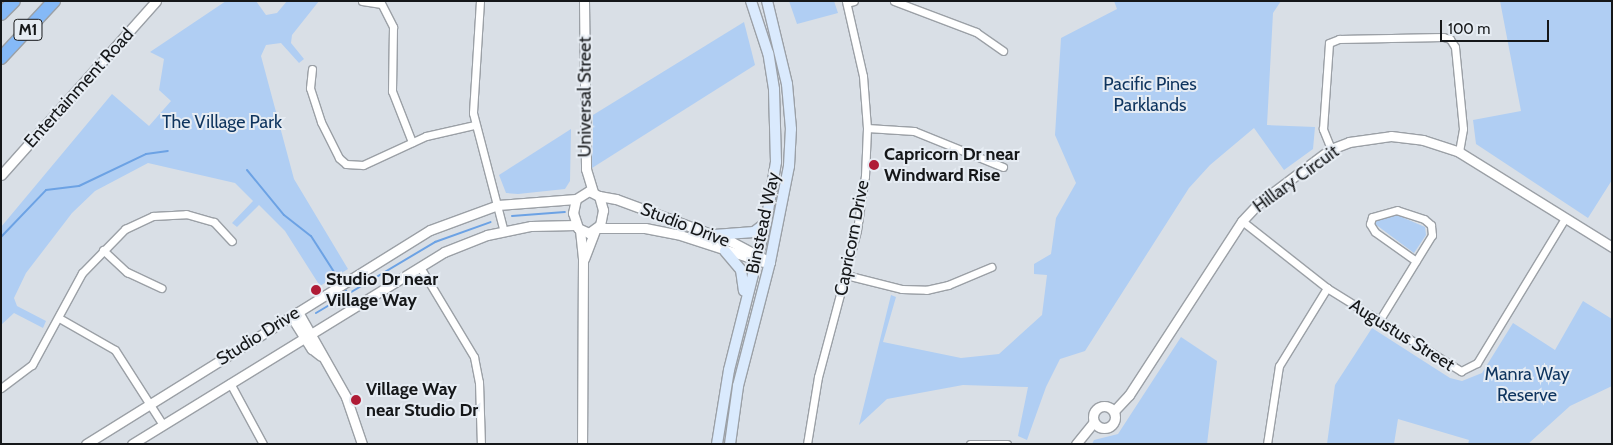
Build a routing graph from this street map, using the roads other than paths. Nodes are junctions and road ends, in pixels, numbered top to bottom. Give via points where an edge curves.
1 (14, 1) edge
2 (54, 1) edge
3 (156, 1) edge
4 (362, 1) edge
5 (480, 1) edge
6 (584, 1) edge
7 (751, 1) edge
8 (767, 1) edge
9 (894, 1) edge
10 (380, 2) edge
11 (849, 2) edge
12 (1, 14) edge
13 (1002, 51) dead end
14 (1, 58) edge
15 (312, 69) dead end
16 (474, 125) junction
17 (867, 128) junction
18 (412, 142) junction
19 (1331, 149) junction
20 (1459, 152) junction
21 (1004, 167) dead end
22 (1, 175) edge
23 (596, 194) junction
24 (576, 199) junction
25 (498, 205) junction
26 (1565, 218) junction
27 (1242, 221) junction
28 (766, 223) junction
29 (578, 228) junction
30 (597, 229) junction
31 (504, 232) junction
32 (714, 235) junction
33 (232, 241) dead end
34 (1612, 248) edge
35 (103, 250) junction
36 (725, 251) junction
37 (757, 257) junction
38 (583, 260) junction
39 (1416, 261) junction
40 (770, 262) junction
41 (420, 267) junction
42 (991, 267) dead end
43 (846, 275) junction
44 (161, 288) dead end
45 (1327, 288) junction
46 (743, 312) junction
47 (294, 314) junction
48 (58, 318) junction
49 (1379, 321) junction
50 (307, 335) junction
51 (230, 383) junction
52 (1, 388) edge
53 (151, 404) junction
54 (1114, 411) junction
55 (1094, 422) junction
56 (163, 425) junction
57 (86, 444) edge
58 (132, 444) edge
59 (263, 444) edge
60 (362, 444) edge
61 (481, 444) edge
62 (582, 444) edge
63 (717, 444) edge
64 (730, 444) edge
65 (807, 444) edge
66 (970, 444) edge
67 (1007, 444) edge
68 (1076, 444) edge
69 (1267, 444) edge

1 - 12 highway, M1
2 - 14 highway, M1
3 - 22 street, Entertainment Road
4 - 10 street
5 - 16 street
6 - 23 street, Universal Street via 586,169
7 - 28 main road, Binstead Way via 768,53 778,130
8 - 40 main road, Binstead Way via 787,84 790,129 789,166
9 - 13 street via 976,32
10 - 18 street via 392,27 392,91
11 - 17 street, Capricorn Drive via 859,52
15 - 18 street via 310,88 322,122 339,158 346,164 363,165
16 - 18 street
16 - 25 street
17 - 21 street via 914,131
17 - 43 street, Capricorn Drive via 862,200
19 - 20 street, Hillary Circuit via 1365,137 1390,136 1423,140
19 - 20 street via 1323,129 1329,43 1339,39 1443,37 1450,39 1455,48 1463,129
19 - 27 street, Hillary Circuit via 1259,203
20 - 26 street, Hillary Circuit
23 - 24 street via 585,192
23 - 30 street via 603,210
23 - 32 street, Studio Drive
24 - 25 street, Studio Drive
24 - 29 street via 573,213
25 - 31 street
25 - 47 street, Studio Drive via 430,230
26 - 34 street, Hillary Circuit
26 - 49 street, Augustus Street via 1472,368 1454,369
27 - 45 street, Augustus Street
27 - 54 street, Hillary Circuit via 1129,395
28 - 32 main road via 754,232
28 - 37 main road, Binstead Way
29 - 30 street
29 - 31 street, Studio Drive via 531,226
29 - 38 street
30 - 36 street, Studio Drive via 645,228
30 - 38 street
31 - 41 street, Studio Drive via 457,246
32 - 37 street, Studio Drive
33 - 35 street via 214,222 186,214 164,213 138,221
35 - 44 street via 127,272
35 - 48 street via 82,273
36 - 37 street, Studio Drive
36 - 46 main road via 743,275
37 - 40 street, Studio Drive
37 - 46 main road, Binstead Way
38 - 62 street
39 - 39 street via 1375,232 1370,224 1372,217 1398,210 1430,225 1432,235
39 - 49 street
40 - 64 main road, Binstead Way via 738,386
41 - 50 street, Studio Drive
41 - 61 street via 474,357 479,382
42 - 43 street via 948,285 920,290
43 - 65 street, Capricorn Drive via 818,377
45 - 49 street, Augustus Street
45 - 69 street via 1279,366
46 - 63 main road, Binstead Way via 723,398
47 - 50 street
47 - 53 street, Studio Drive
48 - 52 street via 32,365
48 - 53 street via 115,350
50 - 51 street, Studio Drive
50 - 60 street via 350,405
51 - 56 street, Studio Drive
51 - 59 street
53 - 56 street
53 - 57 street, Studio Drive
54 - 55 street via 1108,406 1097,408
54 - 55 street via 1115,420 1110,427 1101,428
55 - 68 street
56 - 58 street, Studio Drive
66 - 67 street

